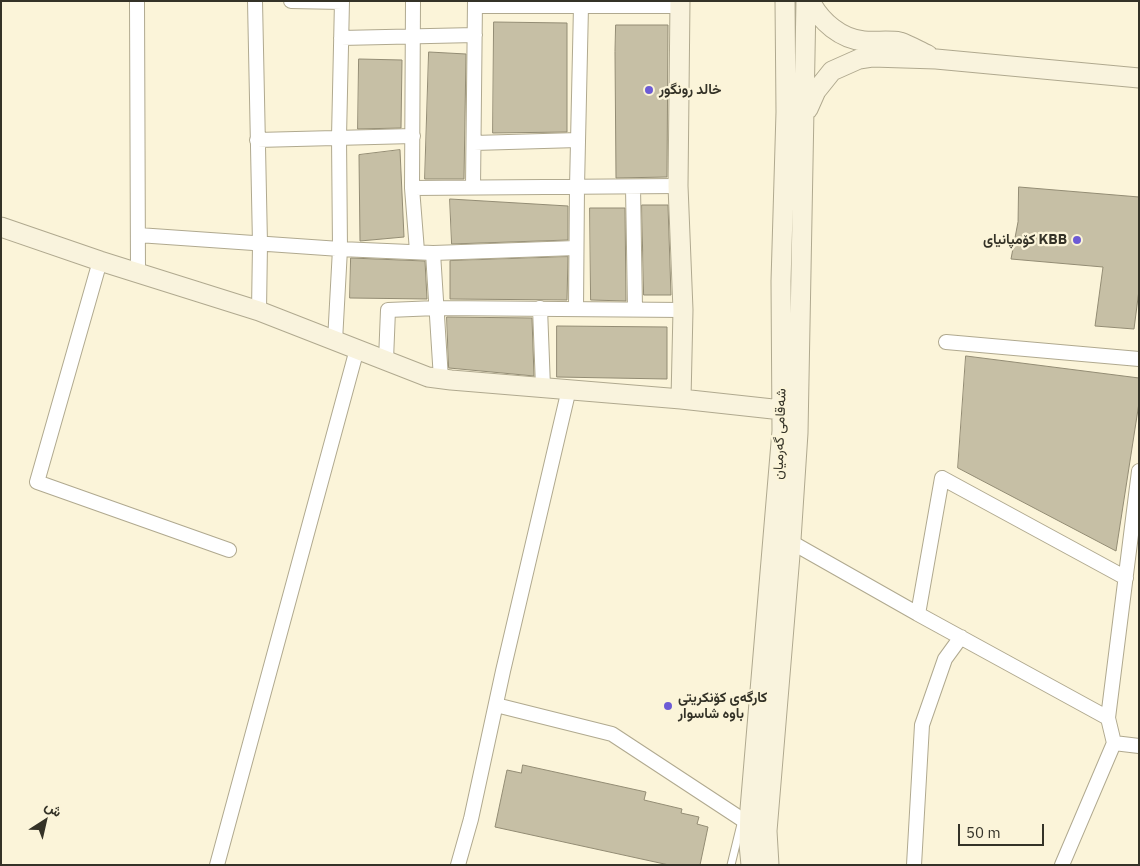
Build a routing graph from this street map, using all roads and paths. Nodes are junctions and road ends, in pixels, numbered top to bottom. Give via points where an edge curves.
1 (137, 1) edge
2 (254, 1) edge
3 (291, 1) edge
4 (414, 1) edge
5 (785, 1) edge
6 (806, 1) edge
7 (810, 1) edge
8 (342, 2) edge
9 (680, 3) edge
10 (475, 4) edge
11 (581, 6) junction
12 (475, 35) junction
13 (413, 36) junction
14 (342, 38) junction
15 (936, 58) junction
16 (1139, 78) edge
17 (804, 118) junction
18 (413, 136) junction
19 (339, 137) junction
20 (257, 140) junction
21 (578, 140) junction
22 (474, 143) junction
23 (678, 186) junction
24 (576, 187) junction
25 (633, 187) junction
26 (412, 188) junction
27 (473, 188) junction
28 (1, 227) edge
29 (138, 236) junction
30 (260, 244) junction
31 (576, 248) junction
32 (340, 249) junction
33 (417, 252) junction
34 (433, 253) junction
35 (100, 261) junction
36 (782, 264) junction
37 (802, 265) junction
38 (138, 273) junction
39 (437, 308) junction
40 (540, 308) junction
41 (576, 309) junction
42 (635, 309) junction
43 (683, 310) junction
44 (259, 311) junction
45 (335, 341) junction
46 (946, 342) dead end
47 (357, 349) junction
48 (1139, 359) edge
49 (386, 360) junction
50 (440, 379) junction
51 (543, 387) junction
52 (569, 389) junction
53 (680, 399) junction
54 (782, 410) junction
55 (1139, 471) edge
56 (1137, 497) edge
57 (791, 542) junction
58 (229, 550) dead end
59 (1126, 578) junction
60 (918, 614) junction
61 (961, 637) junction
62 (496, 706) junction
63 (1108, 718) junction
64 (1114, 743) junction
65 (1139, 746) edge
66 (746, 822) junction
67 (217, 865) edge
68 (458, 865) edge
69 (731, 865) edge
70 (751, 865) edge
71 (768, 865) edge
72 (914, 865) edge
73 (1062, 865) edge

1 - 29 street
2 - 20 street
3 - 8 street
4 - 13 street
5 - 36 main road, شەقامی گەرمیان
6 - 17 main road, شەقامی گەرمیان
7 - 15 main road via 827,24 849,38 899,42
8 - 14 street
9 - 11 street
9 - 23 main road
10 - 11 street
10 - 12 street
11 - 21 street
12 - 13 street
12 - 22 street
13 - 14 street
13 - 18 street
14 - 19 street
15 - 16 main road
15 - 17 main road via 872,57 848,63 820,84
17 - 37 main road, شەقامی گەرمیان
18 - 19 street
18 - 26 street
19 - 20 street
19 - 32 street
20 - 30 street
21 - 22 street
21 - 24 street
22 - 27 street
23 - 25 street
23 - 43 main road
24 - 25 street
24 - 27 street
24 - 31 street
25 - 42 street
26 - 27 street
26 - 33 street
28 - 35 main road
29 - 30 street
29 - 38 street
30 - 32 street
30 - 44 street
31 - 34 street
31 - 41 street
32 - 33 street
32 - 45 street
33 - 34 street
34 - 39 street
35 - 38 main road
35 - 58 street via 37,482
36 - 37 main road
36 - 54 main road, شەقامی گەرمیان
37 - 57 main road, شەقامی گەرمیان via 798,433
38 - 44 main road
39 - 40 street
39 - 49 street via 388,310
39 - 50 street
40 - 41 street
40 - 51 street
41 - 42 street
42 - 43 street
43 - 53 main road
44 - 45 main road
45 - 47 main road
46 - 48 street
47 - 49 main road
47 - 67 street
49 - 50 main road
50 - 51 main road
51 - 52 main road
52 - 53 main road
52 - 62 street
53 - 54 main road
54 - 66 main road, شەقامی گەرمیان via 780,464
55 - 56 street
56 - 59 street
57 - 60 street
57 - 71 main road, شەقامی گەرمیان via 767,832
59 - 60 street via 942,478
59 - 63 street
60 - 61 street
61 - 63 street
61 - 72 street via 945,659 922,725
62 - 66 street via 612,734
62 - 68 street via 472,819
63 - 64 street
64 - 65 street
64 - 73 street
66 - 69 lane
66 - 70 main road, شەقامی گەرمیان

